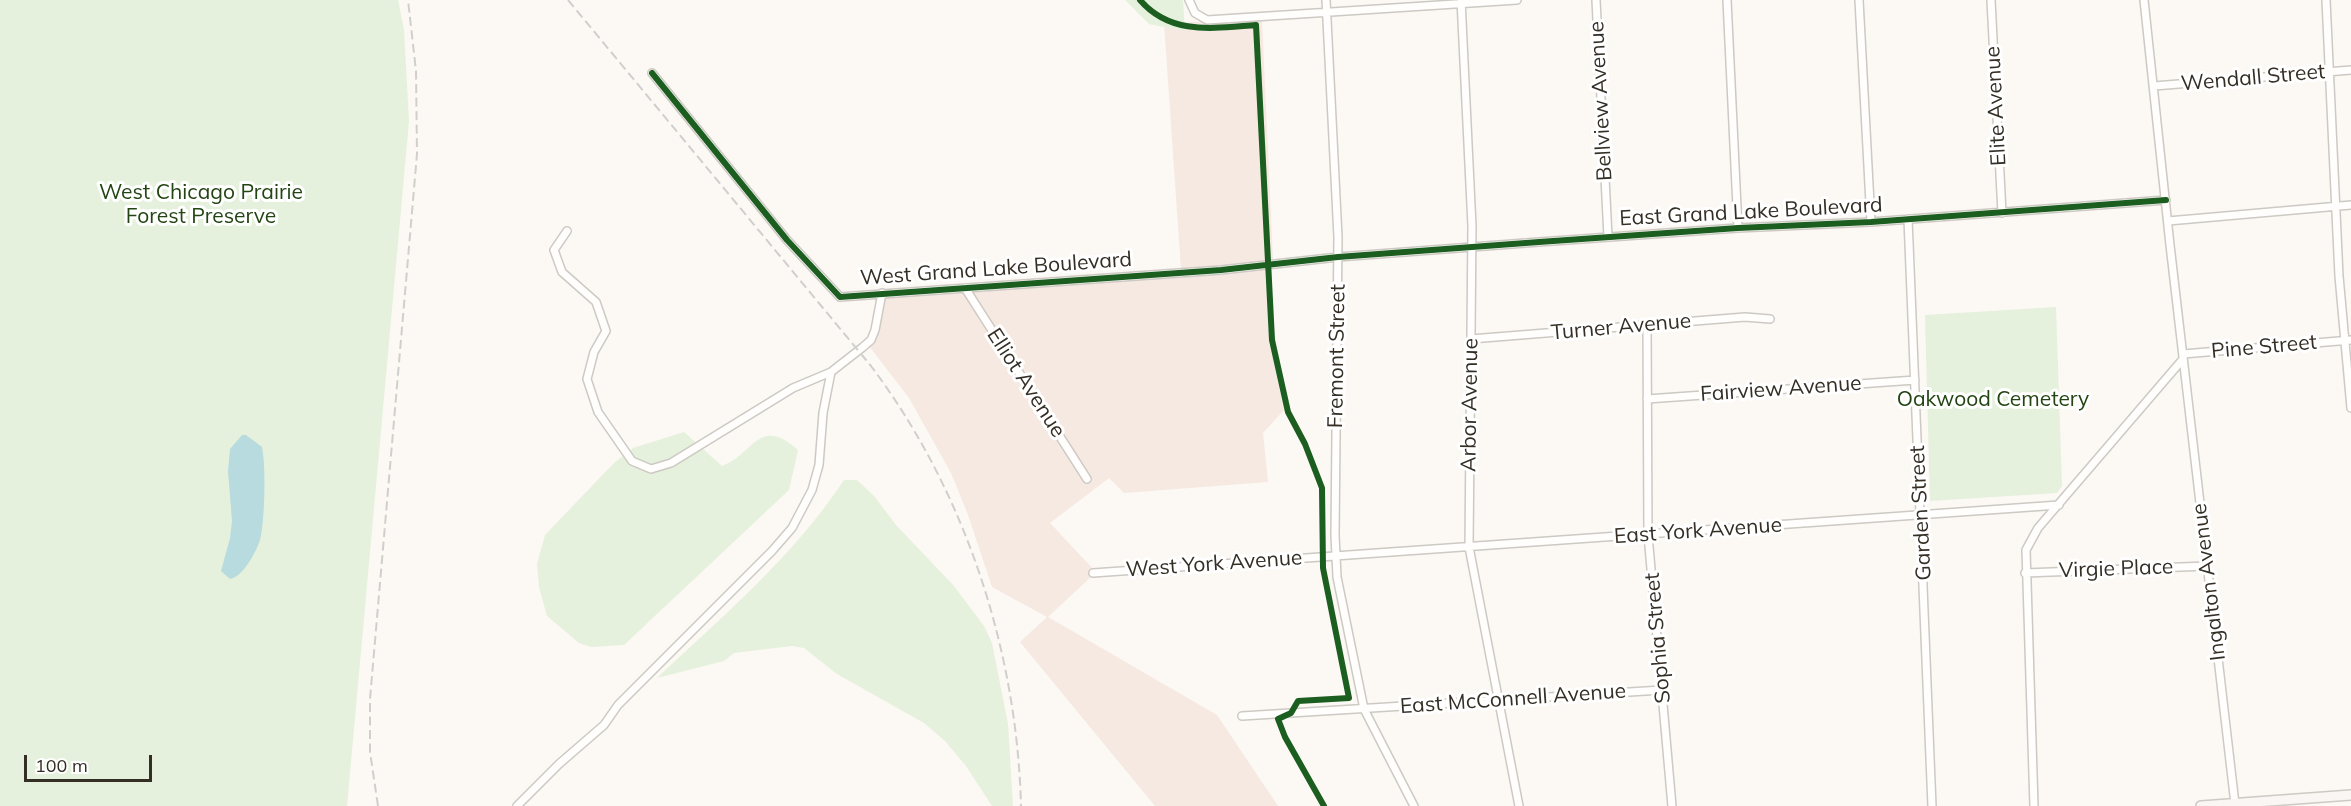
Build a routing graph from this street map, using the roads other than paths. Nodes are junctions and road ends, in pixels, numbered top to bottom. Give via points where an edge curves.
1 (1189, 0) edge
2 (1326, 0) edge
3 (1517, 0) edge
4 (1596, 0) edge
5 (1727, 0) edge
6 (1859, 0) edge
7 (1991, 0) edge
8 (2144, 0) edge
9 (2326, 0) edge
10 (1461, 2) edge
11 (1327, 13) junction
12 (2351, 70) edge
13 (652, 72) dead end
14 (2329, 72) junction
15 (2154, 86) junction
16 (2166, 200) junction
17 (2351, 205) edge
18 (2335, 206) junction
19 (2002, 213) junction
20 (1908, 219) junction
21 (2168, 221) junction
22 (1871, 222) junction
23 (1738, 228) junction
24 (567, 231) dead end
25 (1608, 237) junction
26 (1472, 247) junction
27 (1338, 256) junction
28 (964, 288) junction
29 (882, 294) junction
30 (1770, 319) dead end
31 (1647, 325) junction
32 (1471, 339) junction
33 (2348, 340) edge
34 (2183, 357) junction
35 (831, 372) junction
36 (1915, 380) junction
37 (1647, 399) junction
38 (2351, 408) edge
39 (1087, 479) dead end
40 (2059, 506) junction
41 (1922, 515) junction
42 (1648, 535) junction
43 (1469, 547) junction
44 (1336, 556) junction
45 (2207, 566) junction
46 (1093, 573) dead end
47 (2025, 573) junction
48 (1662, 690) junction
49 (1499, 700) junction
50 (1364, 709) junction
51 (1242, 716) dead end
52 (2351, 795) edge
53 (2235, 804) junction
54 (517, 806) edge
55 (1414, 806) edge
56 (1519, 806) edge
57 (1672, 806) edge
58 (1932, 806) edge
59 (2034, 806) edge
60 (2201, 806) edge

1 - 11 street via 1195,13 1214,20
2 - 11 street, Fremont Street
3 - 10 street
4 - 25 street, Bellview Avenue
5 - 23 street
6 - 22 street
7 - 19 street, Elite Avenue
8 - 15 street, Ingalton Avenue
9 - 14 street
10 - 11 street
10 - 26 street, Arbor Avenue
11 - 27 street, Fremont Street
12 - 14 street, Wendall Street
13 - 29 street, West Grand Lake Boulevard via 787,240 840,297
14 - 15 street, Wendall Street
14 - 18 street
15 - 16 street, Ingalton Avenue
16 - 19 street, East Grand Lake Boulevard
16 - 21 street, Ingalton Avenue
17 - 18 street
18 - 21 street
18 - 33 street
19 - 20 street, East Grand Lake Boulevard
20 - 22 street, East Grand Lake Boulevard
20 - 36 street, Garden Street
21 - 34 street, Ingalton Avenue
22 - 23 street, East Grand Lake Boulevard
23 - 25 street, East Grand Lake Boulevard
24 - 35 street, West Grand Lake Boulevard via 554,250 562,272 596,302 606,331 594,352 587,379 598,412 632,460 651,469 671,463 792,388
25 - 26 street, East Grand Lake Boulevard
26 - 27 street, East Grand Lake Boulevard
26 - 32 street, Arbor Avenue
27 - 28 street, West Grand Lake Boulevard via 1221,270
27 - 44 street, Fremont Street
28 - 29 street, West Grand Lake Boulevard
28 - 39 street, Elliot Avenue
29 - 35 street, West Grand Lake Boulevard via 871,340
30 - 31 street, Turner Avenue via 1745,317
31 - 32 street, Turner Avenue
31 - 37 street, Sophia Street
32 - 43 street, Arbor Avenue
33 - 34 street, Pine Street
33 - 38 street
34 - 40 street
34 - 45 street, Ingalton Avenue
35 - 54 street via 819,465 804,508 792,528 618,705 604,725
36 - 37 street, Fairview Avenue
36 - 41 street, Garden Street
37 - 42 street, Sophia Street
40 - 41 street, East York Avenue
40 - 47 street via 2038,528 2026,550
41 - 42 street, East York Avenue
41 - 58 street, Garden Street
42 - 43 street, East York Avenue
42 - 48 street, Sophia Street
43 - 44 street, East York Avenue
43 - 49 street, Arbor Avenue
44 - 46 street, West York Avenue
44 - 50 street, Fremont Street
45 - 47 street, Virgie Place
45 - 53 street, Ingalton Avenue
47 - 59 street
48 - 49 street, East McConnell Avenue
48 - 57 street, Sophia Street
49 - 50 street, East McConnell Avenue
49 - 56 street, Arbor Avenue
50 - 51 street, East McConnell Avenue
50 - 55 street, Fremont Street
52 - 53 main road
53 - 60 main road

